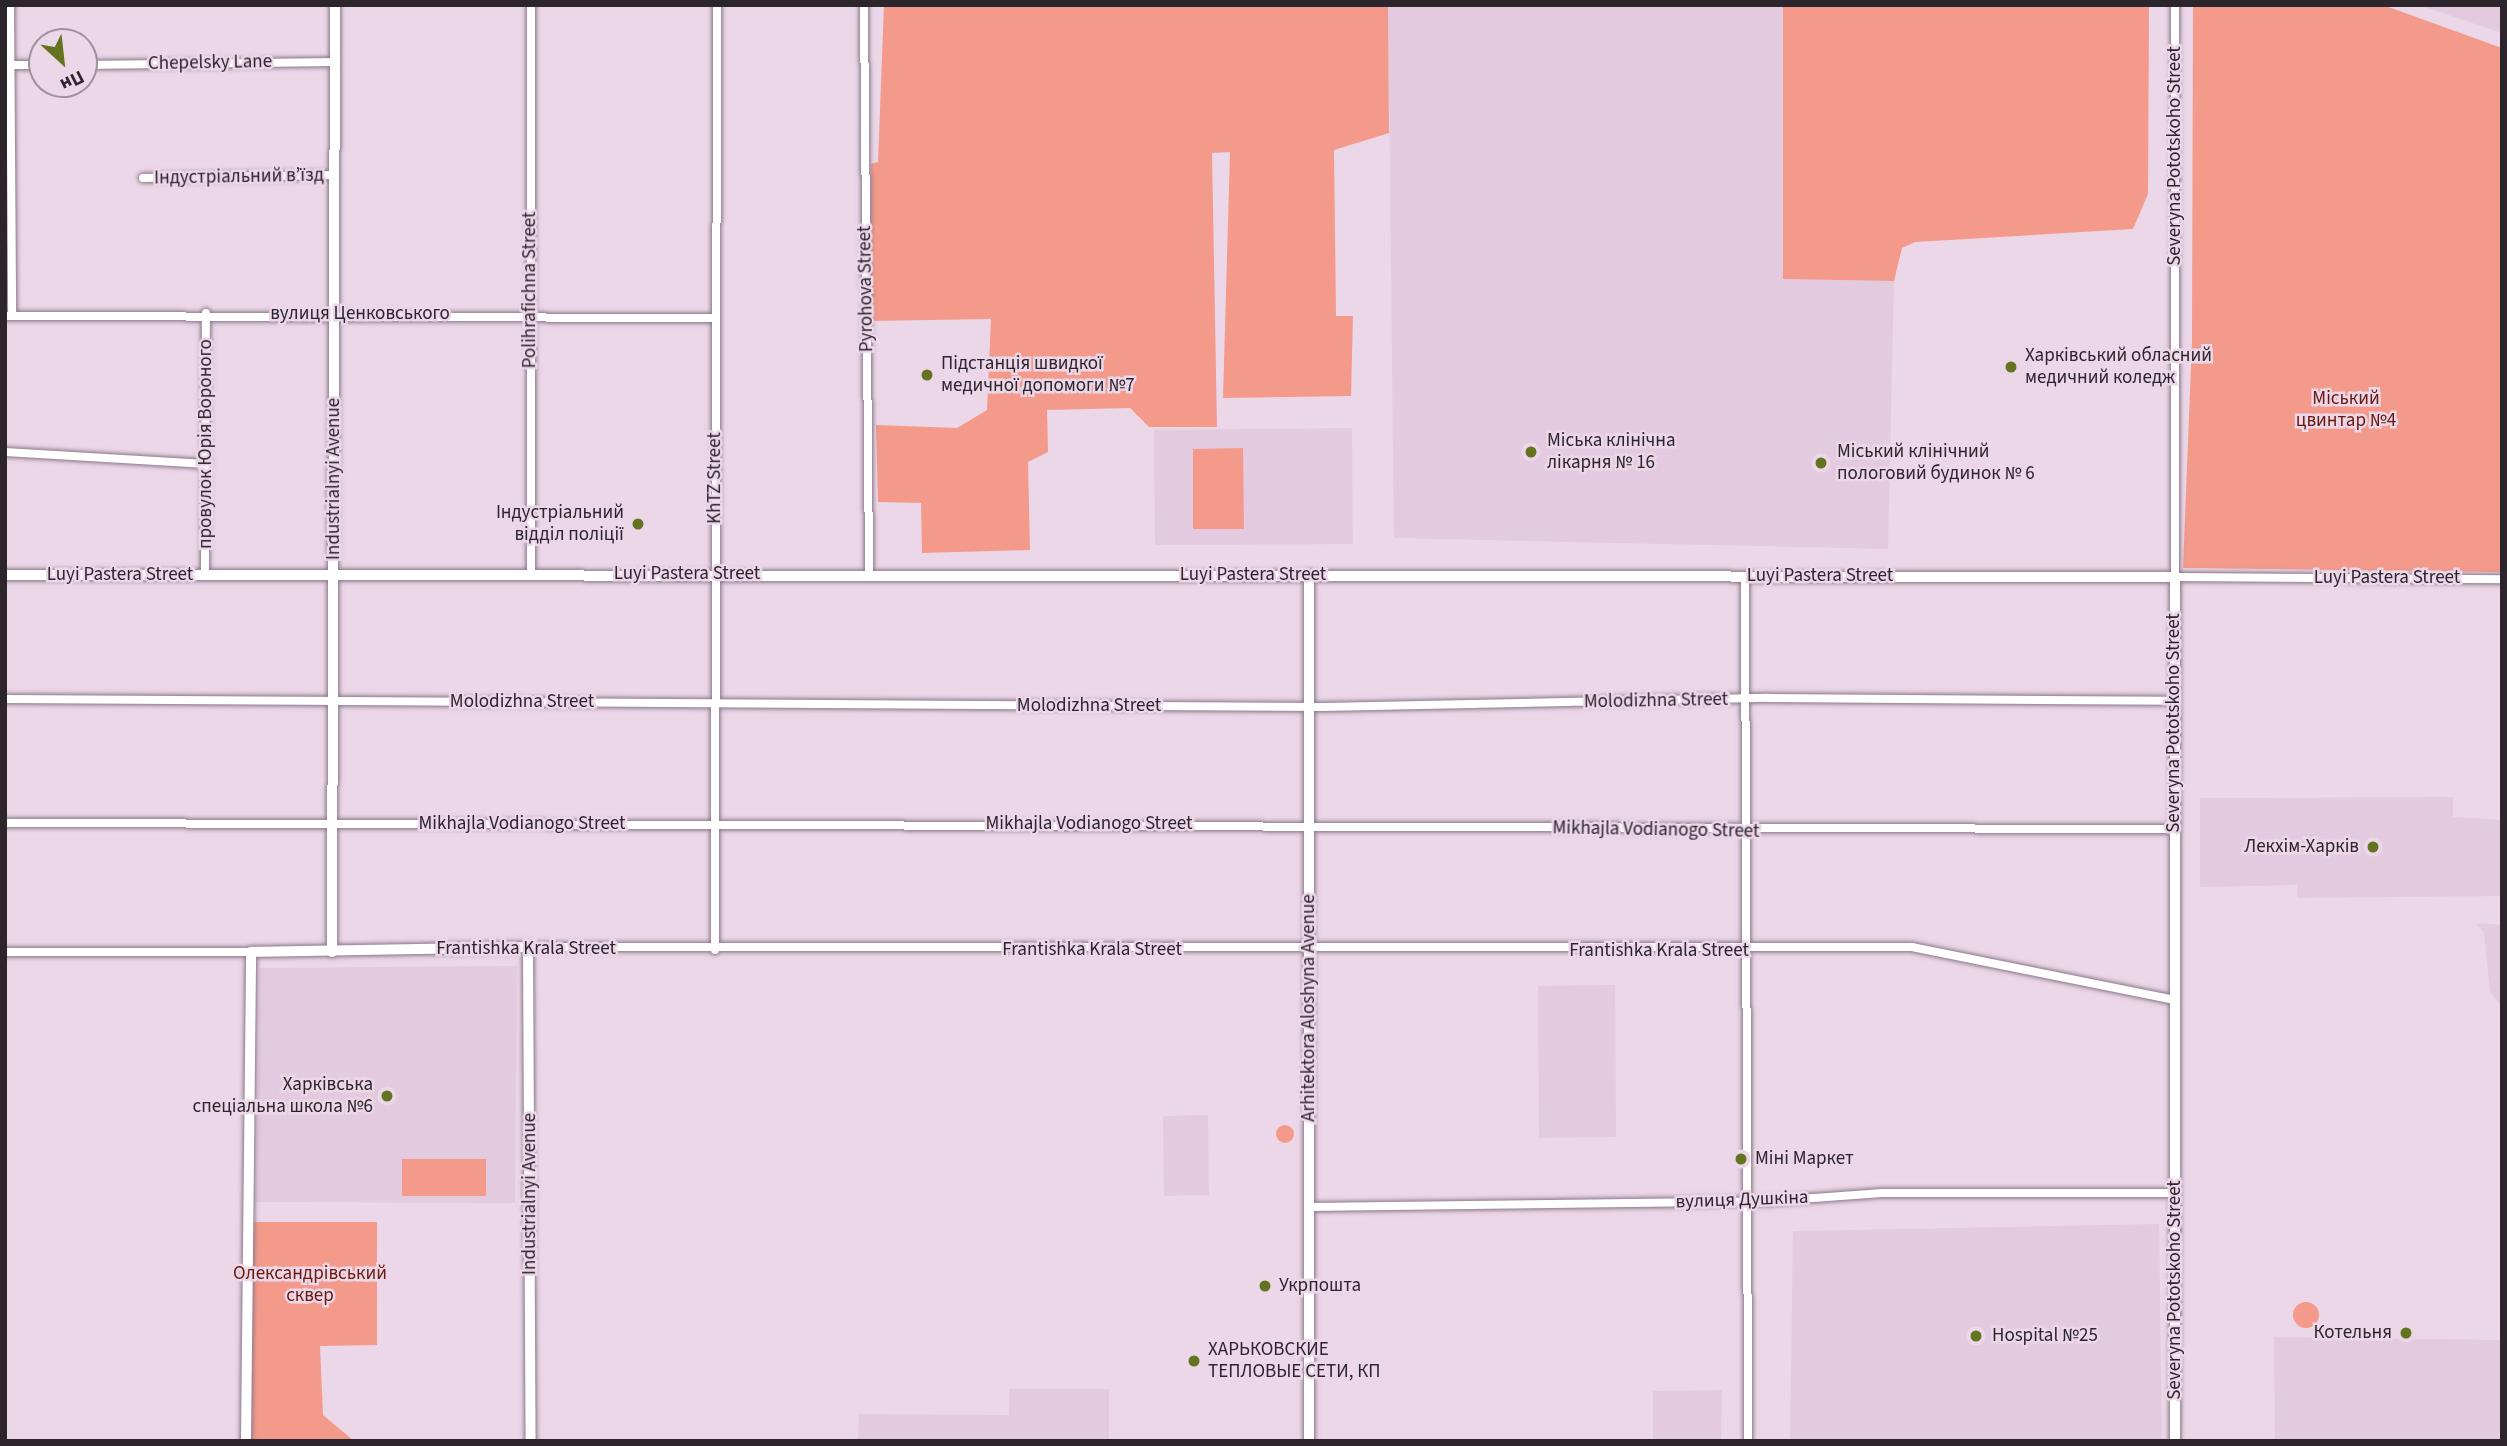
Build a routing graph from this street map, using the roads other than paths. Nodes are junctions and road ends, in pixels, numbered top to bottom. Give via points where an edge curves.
1 (10, 5) edge
2 (335, 5) edge
3 (531, 5) edge
4 (718, 5) edge
5 (864, 5) edge
6 (2175, 5) edge
7 (335, 62) junction
8 (9, 65) junction
9 (28, 65) edge
10 (98, 65) edge
11 (335, 175) junction
12 (143, 178) dead end
13 (206, 313) junction
14 (334, 313) junction
15 (529, 314) junction
16 (8, 316) edge
17 (715, 318) junction
18 (5, 452) edge
19 (207, 464) junction
20 (869, 572) junction
21 (716, 574) junction
22 (5, 575) edge
23 (205, 575) junction
24 (334, 575) junction
25 (531, 575) junction
26 (1309, 575) junction
27 (1745, 576) junction
28 (2175, 577) junction
29 (2502, 579) edge
30 (5, 699) edge
31 (1749, 699) junction
32 (333, 701) junction
33 (2172, 701) junction
34 (715, 704) junction
35 (1309, 707) junction
36 (715, 822) junction
37 (5, 823) edge
38 (333, 825) junction
39 (1309, 826) junction
40 (2173, 829) junction
41 (1748, 832) junction
42 (528, 947) junction
43 (715, 950) junction
44 (1309, 951) junction
45 (1746, 951) junction
46 (5, 952) edge
47 (251, 952) junction
48 (332, 952) junction
49 (2175, 1000) junction
50 (2175, 1194) junction
51 (1747, 1201) junction
52 (1309, 1207) junction
53 (246, 1441) edge
54 (531, 1441) edge
55 (1309, 1441) edge
56 (1748, 1441) edge
57 (2175, 1441) edge

1 - 8 street
2 - 7 street, Industrialnyi Avenue
3 - 15 street, Polihrafichna Street
4 - 17 street, KhTZ Street
5 - 20 street, Pyrohova Street
6 - 28 street, Severyna Pototskoho Street
7 - 10 street, Chepelsky Lane
7 - 11 street, Industrialnyi Avenue
8 - 9 street
8 - 16 street
11 - 12 street, Індустріальний в’їзд
11 - 14 street, Industrialnyi Avenue
13 - 14 street, вулиця Ценковського
13 - 16 street, вулиця Ценковського
13 - 19 street, провулок Юрія Вороного
14 - 15 street, вулиця Ценковського
14 - 24 street, Industrialnyi Avenue
15 - 17 street, вулиця Ценковського
15 - 25 street, Polihrafichna Street
17 - 21 street, KhTZ Street
18 - 19 street
19 - 23 street, провулок Юрія Вороного
20 - 21 street, Luyi Pastera Street
20 - 26 street, Luyi Pastera Street
21 - 25 street, Luyi Pastera Street
21 - 34 street, KhTZ Street
22 - 23 street, Luyi Pastera Street
23 - 24 street, Luyi Pastera Street
24 - 25 street, Luyi Pastera Street
24 - 32 street, Industrialnyi Avenue
26 - 27 street, Luyi Pastera Street
26 - 35 street, Arhitektora Aloshyna Avenue
27 - 28 street, Luyi Pastera Street
27 - 31 street
28 - 29 street, Luyi Pastera Street
28 - 33 street, Severyna Pototskoho Street
30 - 32 street, Molodizhna Street
31 - 33 street, Molodizhna Street
31 - 35 street, Molodizhna Street
31 - 41 street
32 - 34 street, Molodizhna Street
32 - 38 street, Industrialnyi Avenue
33 - 40 street, Severyna Pototskoho Street
34 - 35 street, Molodizhna Street
34 - 36 street, KhTZ Street
35 - 39 street, Arhitektora Aloshyna Avenue
36 - 38 street, Mikhajla Vodianogo Street
36 - 39 street, Mikhajla Vodianogo Street
36 - 43 street, KhTZ Street
37 - 38 street, Mikhajla Vodianogo Street
38 - 48 street, Industrialnyi Avenue
39 - 41 street, Mikhajla Vodianogo Street
39 - 44 street, Arhitektora Aloshyna Avenue
40 - 41 street, Mikhajla Vodianogo Street
40 - 49 street, Severyna Pototskoho Street
41 - 45 street
42 - 43 street, Frantishka Krala Street
42 - 48 street, Frantishka Krala Street
42 - 54 street, Industrialnyi Avenue
43 - 44 street, Frantishka Krala Street
44 - 45 street, Frantishka Krala Street
44 - 52 street, Arhitektora Aloshyna Avenue
45 - 49 street, Frantishka Krala Street via 1912,947
45 - 51 street
46 - 47 street, Frantishka Krala Street
47 - 48 street, Frantishka Krala Street
47 - 53 street
49 - 50 street, Severyna Pototskoho Street
50 - 51 street, вулиця Душкіна via 1882,1193
50 - 57 street, Severyna Pototskoho Street
51 - 52 street, вулиця Душкіна
51 - 56 street
52 - 55 street, Arhitektora Aloshyna Avenue

